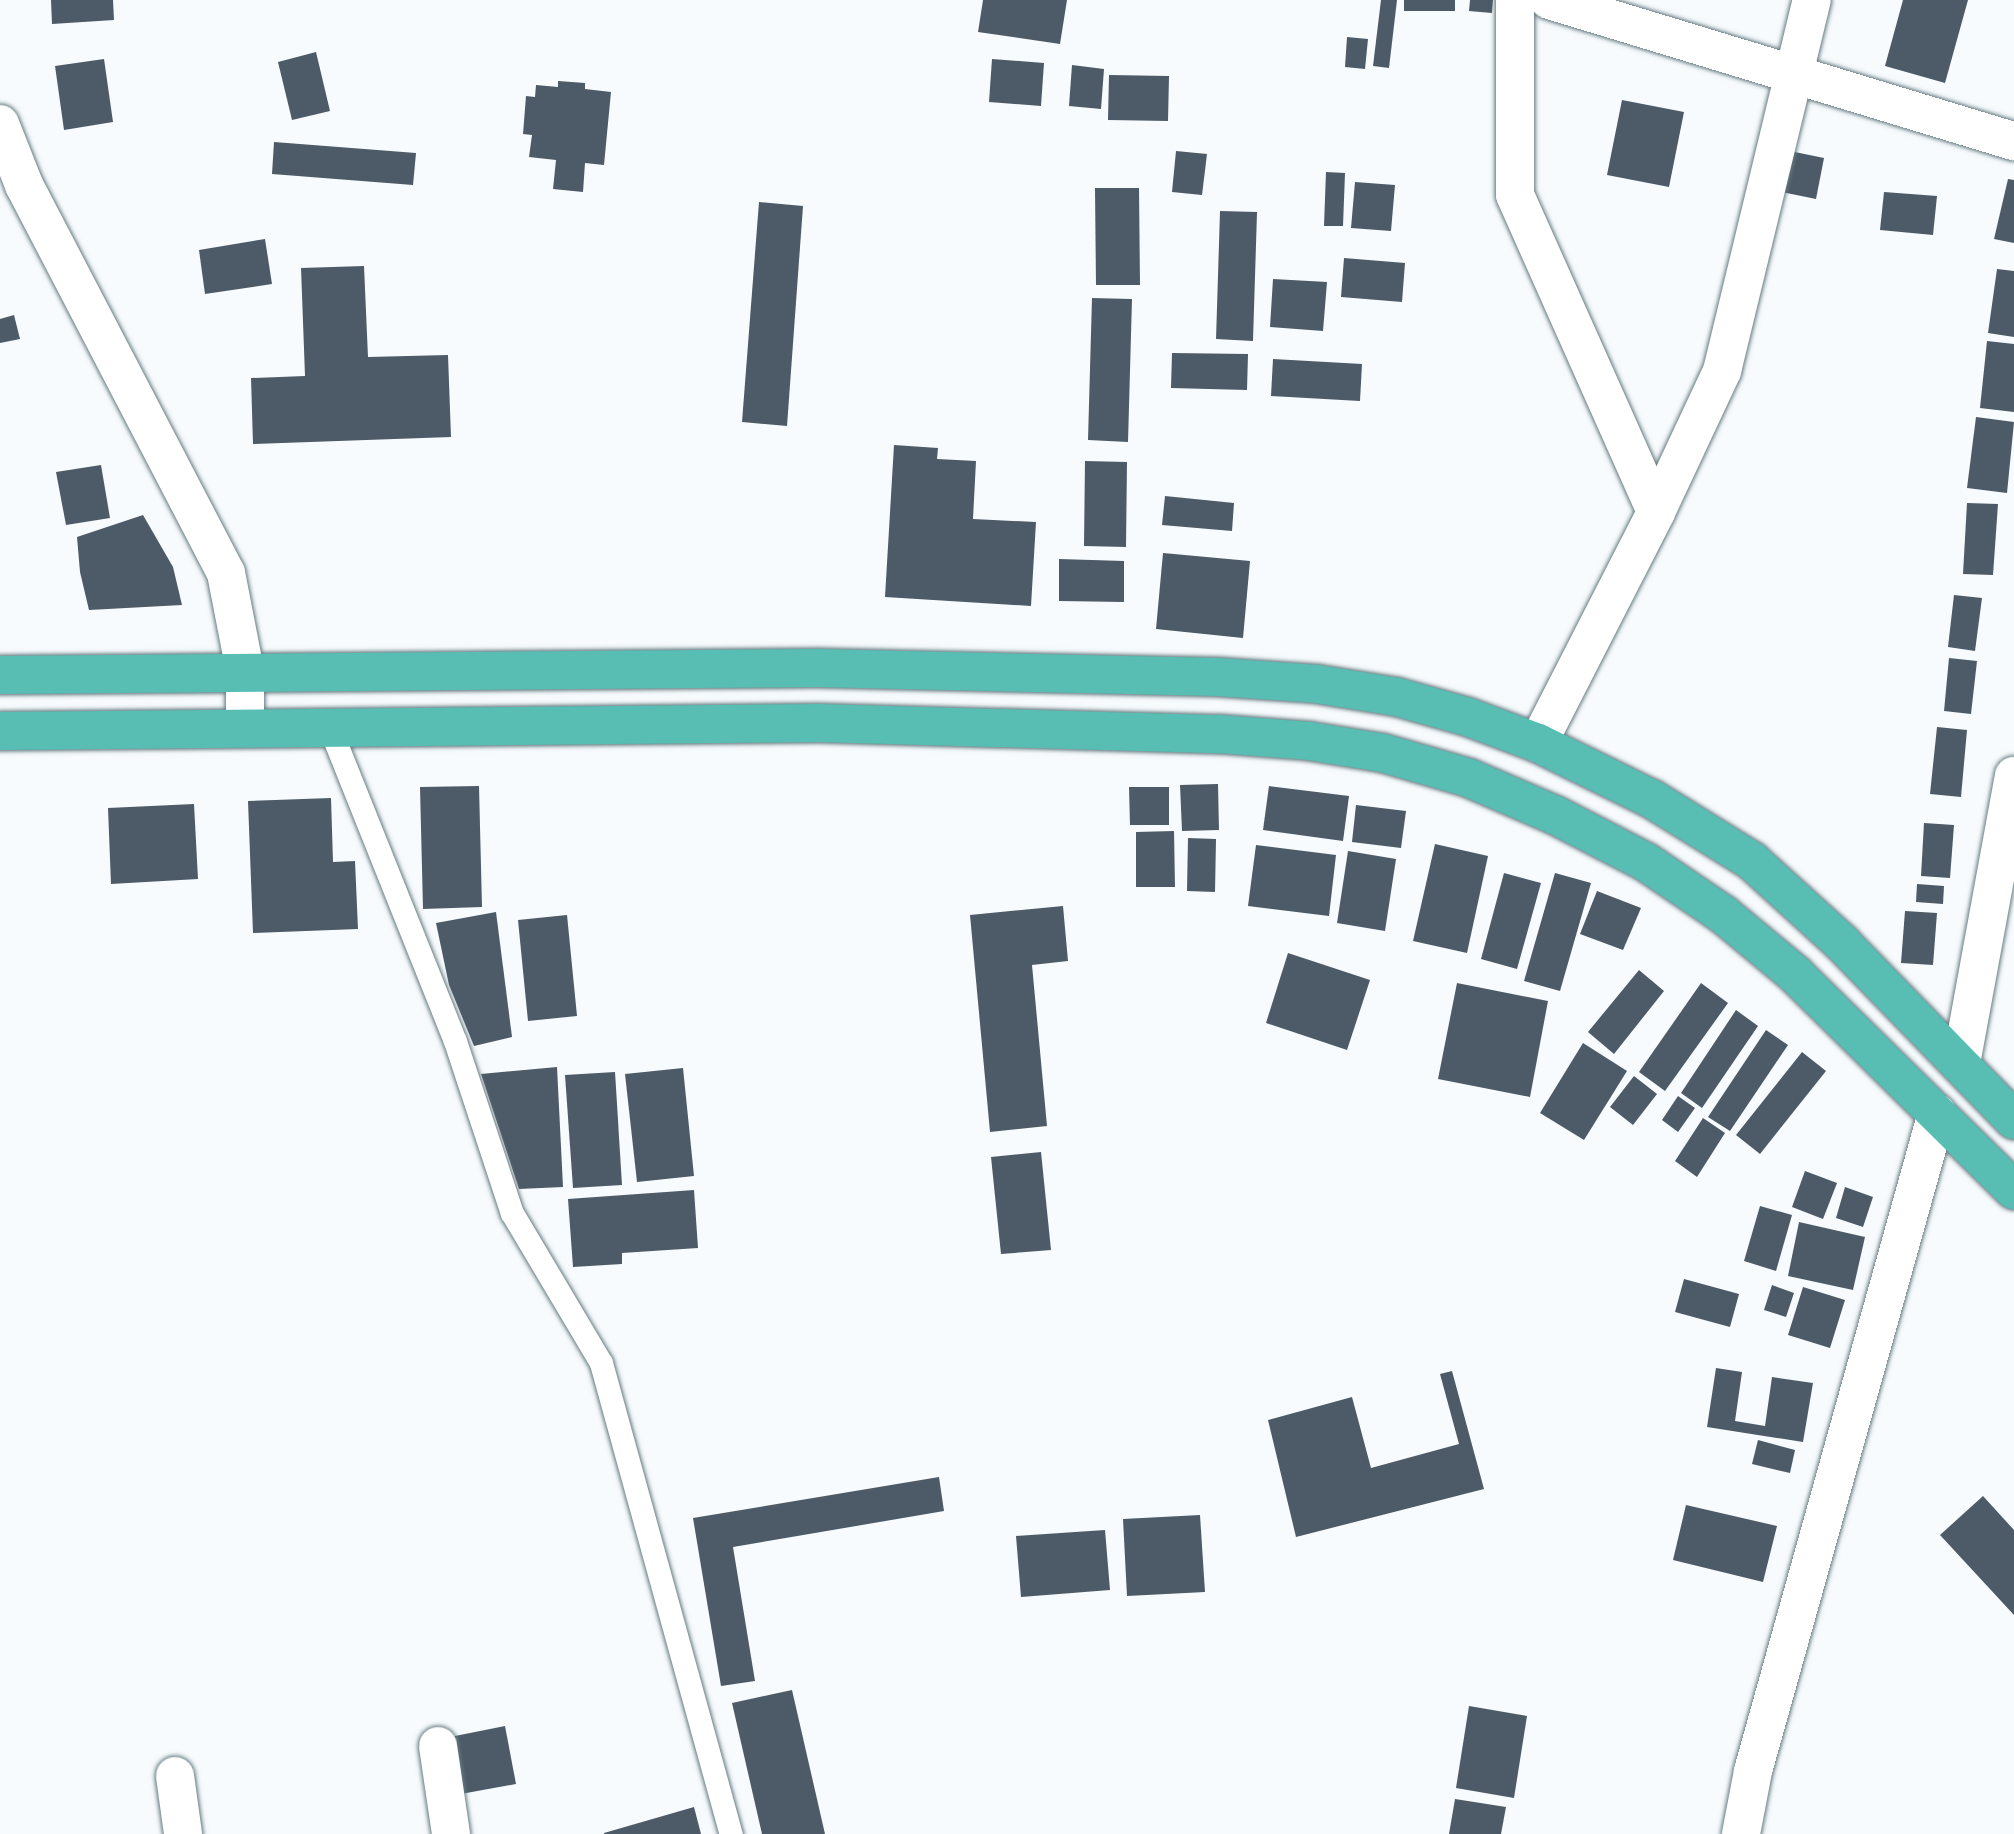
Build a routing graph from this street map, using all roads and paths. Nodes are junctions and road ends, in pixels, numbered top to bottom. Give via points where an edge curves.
1 (1516, 0) edge
2 (1549, 0) edge
3 (1812, 0) edge
4 (1794, 74) junction
5 (0, 124) edge
6 (2014, 141) edge
7 (1656, 512) junction
8 (245, 671) junction
9 (0, 676) edge
10 (329, 726) junction
11 (245, 727) junction
12 (0, 731) edge
13 (1538, 743) junction
14 (2014, 776) edge
15 (1961, 1065) junction
16 (1937, 1114) junction
17 (2014, 1120) edge
18 (2014, 1190) edge
19 (438, 1746) dead end
20 (176, 1776) dead end
21 (183, 1834) edge
22 (451, 1834) edge
23 (731, 1834) edge
24 (1741, 1834) edge

1 - 7 street via 1515,195
2 - 4 street
3 - 4 street
4 - 6 street
4 - 7 street via 1722,371
5 - 8 street via 24,185 226,573
7 - 13 street
8 - 9 highway
8 - 11 street
8 - 13 highway via 817,668 1218,677 1317,684 1397,697
10 - 11 highway
10 - 16 highway via 873,725 1219,734 1383,753 1469,778 1646,862 1724,915 1795,974
10 - 23 lane via 455,1041 512,1213 601,1363
11 - 12 highway
13 - 15 highway via 1653,799 1752,861 1842,943
14 - 15 street
15 - 17 highway
16 - 18 highway
16 - 24 street via 1753,1771
19 - 22 street
20 - 21 street

